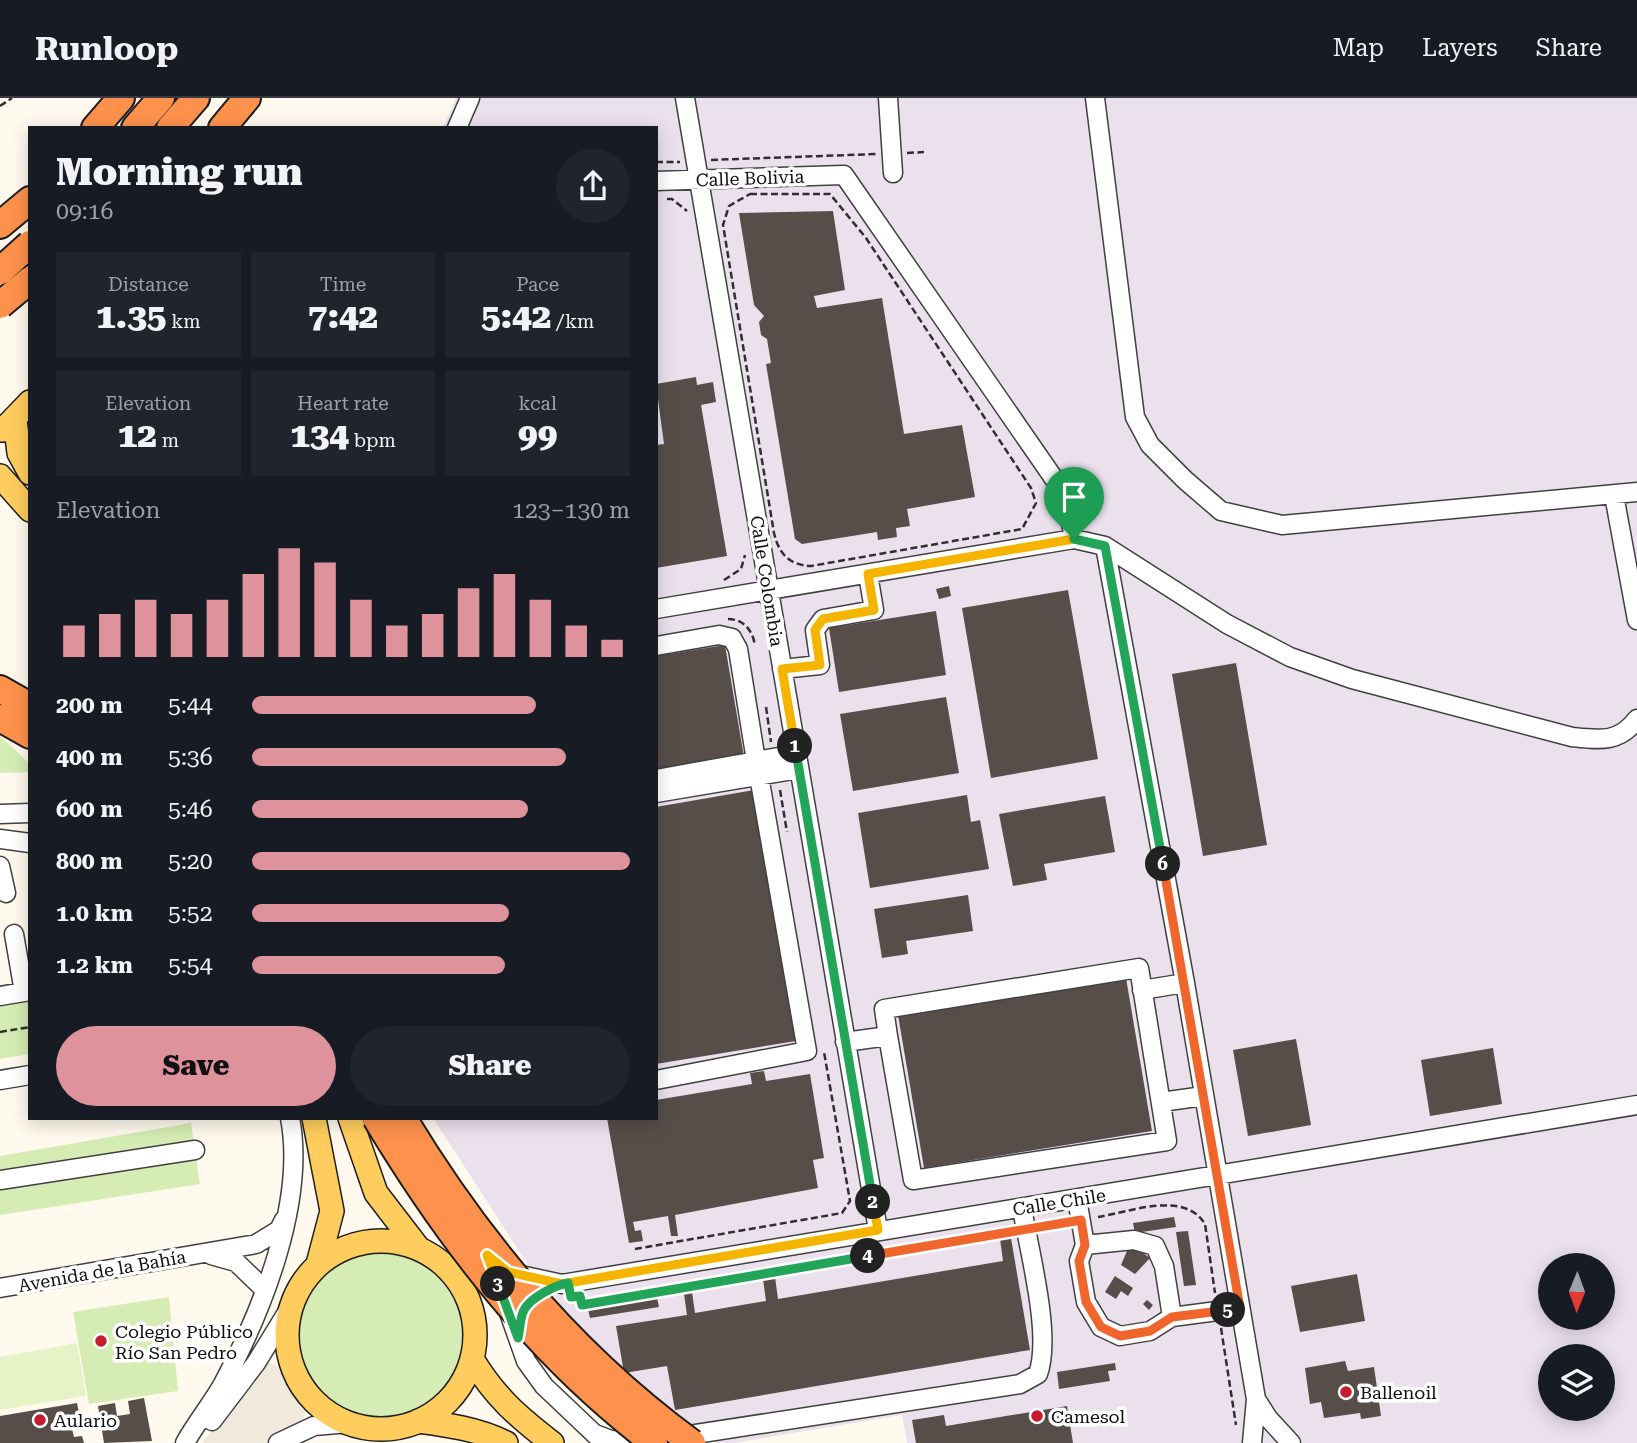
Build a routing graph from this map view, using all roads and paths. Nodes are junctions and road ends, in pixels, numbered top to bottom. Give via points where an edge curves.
1 (12, 98) edge
2 (121, 98) edge
3 (161, 98) edge
4 (196, 98) edge
5 (247, 98) edge
6 (470, 98) edge
7 (685, 98) edge
8 (888, 98) edge
9 (1095, 98) edge
10 (0, 106) edge
11 (97, 126) edge
12 (137, 126) edge
13 (172, 126) edge
14 (224, 126) edge
15 (458, 126) edge
16 (924, 152) dead end
17 (893, 153) junction
18 (694, 161) junction
19 (658, 162) edge
20 (893, 173) dead end
21 (697, 180) junction
22 (658, 181) edge
23 (28, 202) edge
24 (0, 225) edge
25 (28, 246) edge
26 (0, 256) edge
27 (0, 271) edge
28 (28, 281) edge
29 (28, 284) edge
30 (0, 305) edge
31 (28, 404) edge
32 (7, 426) edge
33 (28, 469) edge
34 (0, 476) edge
35 (1637, 492) edge
36 (1614, 495) junction
37 (28, 508) edge
38 (1074, 539) junction
39 (1105, 546) junction
40 (746, 550) dead end
41 (811, 566) joint
42 (868, 574) junction
43 (722, 581) dead end
44 (769, 590) junction
45 (658, 609) edge
46 (1637, 620) edge
47 (658, 646) edge
48 (782, 669) junction
49 (0, 689) edge
50 (28, 705) edge
51 (0, 718) edge
52 (1637, 719) edge
53 (28, 734) edge
54 (797, 762) junction
55 (758, 768) junction
56 (658, 779) edge
57 (658, 793) edge
58 (28, 813) edge
59 (0, 814) edge
60 (0, 839) edge
61 (28, 843) edge
62 (0, 866) edge
63 (6, 893) dead end
64 (14, 934) dead end
65 (1185, 983) junction
66 (1142, 990) junction
67 (27, 991) edge
68 (0, 996) edge
69 (28, 1027) edge
70 (0, 1031) edge
71 (888, 1035) junction
72 (845, 1042) junction
73 (28, 1075) edge
74 (0, 1080) edge
75 (658, 1080) edge
76 (1204, 1096) junction
77 (1161, 1102) junction
78 (1637, 1105) edge
79 (290, 1120) edge
80 (314, 1120) edge
81 (351, 1120) edge
82 (377, 1120) edge
83 (404, 1120) edge
84 (417, 1120) edge
85 (195, 1150) dead end
86 (1217, 1177) junction
87 (0, 1180) edge
88 (1077, 1199) junction
89 (1022, 1208) junction
90 (289, 1211) junction
91 (1081, 1220) junction
92 (878, 1230) junction
93 (1025, 1230) junction
94 (1085, 1245) junction
95 (419, 1249) junction
96 (204, 1253) junction
97 (487, 1255) junction
98 (318, 1264) junction
99 (565, 1284) junction
100 (0, 1289) edge
101 (264, 1289) junction
102 (291, 1306) junction
103 (1240, 1308) junction
104 (1218, 1311) junction
105 (1172, 1317) junction
106 (518, 1338) junction
107 (472, 1359) junction
108 (1256, 1399) junction
109 (418, 1421) junction
110 (349, 1423) junction
111 (1237, 1428) dead end
112 (600, 1438) edge
113 (701, 1438) edge
114 (185, 1443) edge
115 (192, 1443) edge
116 (278, 1443) edge
117 (506, 1443) edge
118 (552, 1443) edge
119 (654, 1443) edge
120 (683, 1443) edge
121 (1252, 1443) edge
122 (1291, 1443) edge

1 - 10 path
2 - 11 highway
3 - 12 highway
4 - 13 highway
5 - 14 highway
6 - 15 street
7 - 18 street, Calle Colombia
8 - 17 street
9 - 36 street via 1135,417 1150,445 1221,511 1282,525
16 - 17 path
17 - 18 path
17 - 20 street
18 - 19 path
18 - 21 street, Calle Colombia
21 - 22 street, Calle Bolivia
21 - 38 street, Calle Bolivia via 844,174 1066,496
21 - 44 street, Calle Colombia
23 - 24 highway
25 - 27 highway, bridge
26 - 29 main road
28 - 30 highway, bridge
31 - 32 main road
32 - 33 main road
34 - 37 main road
35 - 36 street
36 - 46 street
38 - 39 street
38 - 42 street
39 - 52 street via 1227,624 1290,657 1352,679 1572,737 1599,740 1626,733
39 - 65 street
40 - 43 path via 741,569
41 - 41 path via 1022,529 1036,503 1017,465 866,238 830,194 750,194 729,206 723,225 778,548 793,563
42 - 44 street
42 - 48 street via 874,610 823,619 815,630 820,665
44 - 45 street
44 - 48 street, Calle Colombia
47 - 55 street via 719,635 732,638 738,649
48 - 54 street, Calle Colombia
49 - 50 highway
51 - 53 highway
54 - 55 street
54 - 72 street, Calle Colombia
55 - 56 street
55 - 57 street
55 - 75 street via 807,1051
58 - 59 street
60 - 61 street
62 - 63 street
64 - 67 street
65 - 66 street
65 - 76 street
66 - 71 street via 1139,968 884,1010
66 - 77 street
67 - 68 street
69 - 70 path
71 - 72 street
71 - 77 street via 913,1180 1167,1141
72 - 92 street, Calle Colombia
73 - 74 street
76 - 77 street
76 - 86 street
78 - 86 street, Calle Chile
79 - 90 street via 296,1154
80 - 98 main road via 332,1211
81 - 95 main road via 376,1193
82 - 119 highway, bridge via 446,1227 504,1300 577,1378
83 - 113 highway, bridge via 452,1196 524,1289 608,1374
84 - 97 street
85 - 87 street
86 - 88 street, Calle Chile
86 - 103 street
88 - 89 street, Calle Chile
88 - 91 street
89 - 92 street, Calle Chile
89 - 93 street
90 - 96 street, Avenida de la Bahía via 279,1230 256,1244
90 - 101 street
91 - 93 path
91 - 94 street
91 - 104 path via 1174,1204 1188,1207 1205,1224
92 - 99 street, Calle Chile
93 - 99 path via 582,1305 580,1296 571,1297
93 - 113 street via 1043,1337 1038,1374 1020,1384
94 - 105 street via 1134,1240 1155,1246 1164,1266
94 - 105 street via 1079,1261 1086,1302 1101,1327 1120,1336 1150,1331
95 - 98 main road via 398,1242 366,1242 346,1247
95 - 107 main road via 448,1269 468,1298 475,1332
96 - 100 street, Avenida de la Bahía
96 - 101 street via 236,1262
97 - 99 street, Calle Chile via 508,1272
97 - 106 street
98 - 102 main road
99 - 106 street via 524,1310
101 - 114 street via 223,1382
102 - 110 main road via 287,1347 296,1376 314,1401
102 - 115 street via 256,1363
103 - 104 street
103 - 108 street
104 - 105 street
104 - 111 path
106 - 112 street via 526,1361 544,1385
107 - 109 main road via 452,1396
107 - 118 main road via 490,1390
108 - 121 street
108 - 122 street
109 - 110 main road via 384,1428
109 - 117 main road via 479,1432
110 - 116 street via 314,1426
112 - 113 street via 644,1442
113 - 120 street

